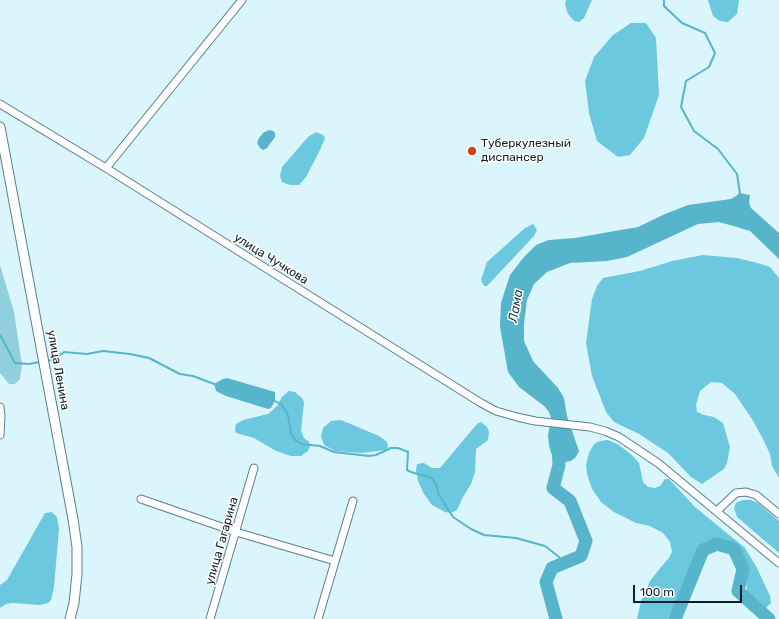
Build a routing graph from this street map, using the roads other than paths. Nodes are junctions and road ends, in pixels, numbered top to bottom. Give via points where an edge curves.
1 (242, 0) edge
2 (0, 104) edge
3 (0, 127) edge
4 (106, 168) junction
5 (0, 407) edge
6 (0, 435) edge
7 (254, 468) dead end
8 (141, 500) dead end
9 (353, 501) dead end
10 (717, 511) junction
11 (779, 514) edge
12 (236, 532) junction
13 (335, 561) junction
14 (779, 562) edge
15 (70, 619) edge
16 (210, 619) edge
17 (318, 619) edge

1 - 4 street
2 - 4 street, улица Чучкова
3 - 15 main road, улица Ленина via 77,547 77,574
4 - 10 street, улица Чучкова via 469,396 496,410 517,417 590,428 619,437 658,463
5 - 6 street
7 - 12 street, улица Гагарина
8 - 12 street
9 - 13 street
10 - 11 street via 736,493 746,492 756,495
10 - 14 street, улица Чучкова
12 - 13 street
12 - 16 street, улица Гагарина
13 - 17 street

